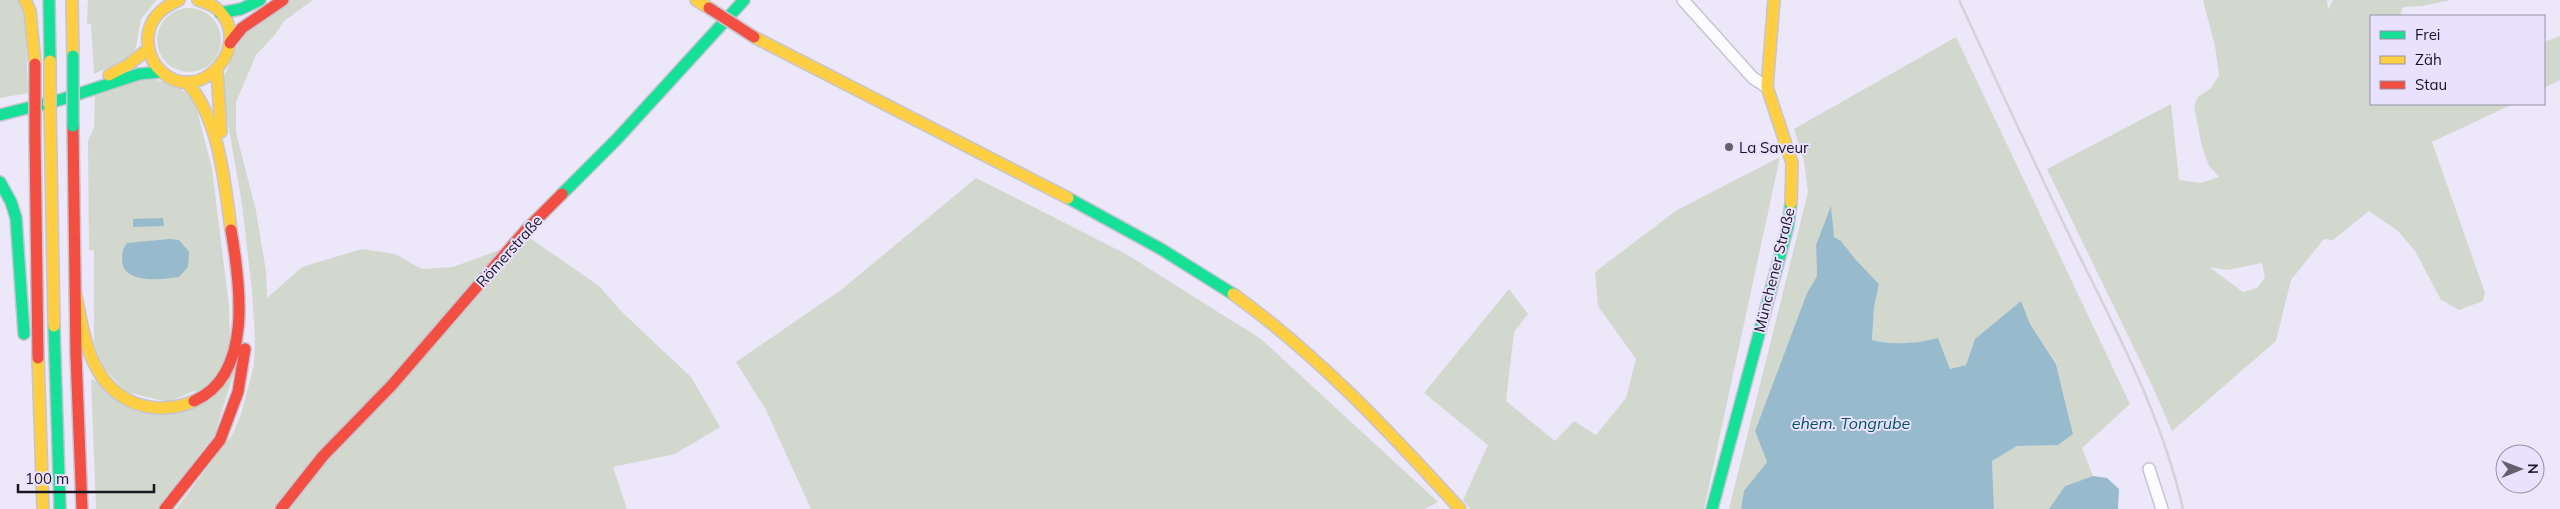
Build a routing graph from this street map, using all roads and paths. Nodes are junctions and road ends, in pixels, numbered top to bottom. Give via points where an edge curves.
1 (25, 0) edge
2 (50, 0) edge
3 (72, 0) edge
4 (200, 0) edge
5 (260, 0) edge
6 (283, 0) edge
7 (696, 0) edge
8 (744, 0) edge
9 (1683, 0) edge
10 (1774, 0) edge
11 (173, 1) edge
12 (220, 13) junction
13 (230, 43) junction
14 (148, 49) junction
15 (217, 71) junction
16 (161, 72) junction
17 (186, 82) junction
18 (1767, 87) junction
19 (0, 108) edge
20 (0, 115) edge
21 (0, 182) edge
22 (75, 291) junction
23 (25, 342) dead end
24 (26, 371) dead end
25 (2149, 469) dead end
26 (41, 509) edge
27 (60, 509) edge
28 (82, 509) edge
29 (165, 509) edge
30 (280, 509) edge
31 (1460, 509) edge
32 (1712, 509) edge
33 (2162, 509) edge

1 - 26 main road, bridge via 30,11 35,64
2 - 27 main road, bridge via 54,343
3 - 22 main road, bridge
4 - 12 main road
5 - 12 main road via 241,9
6 - 13 main road via 242,28
7 - 31 main road, bridge via 754,37 1137,235 1230,292 1330,374 1385,427
8 - 30 main road, Römerstraße via 616,139 525,231 392,385 323,456
9 - 18 street via 1753,78
10 - 18 main road, Münchener Straße
11 - 14 main road via 151,22 147,35
12 - 13 main road via 228,27
13 - 15 main road via 226,58
14 - 16 main road via 152,62
14 - 19 main road via 128,65 88,84
15 - 17 main road via 208,78
15 - 29 main road via 219,118 246,323 243,370 220,440
16 - 17 main road
16 - 20 main road via 139,74
17 - 22 main road via 203,105 212,132 231,232 240,328 230,368 210,392 182,407 149,408 127,400 107,386 97,372
18 - 32 main road, Münchener Straße via 1792,163 1793,191 1788,226
21 - 23 main road via 16,218
22 - 28 main road
24 - 26 main road
25 - 33 street

